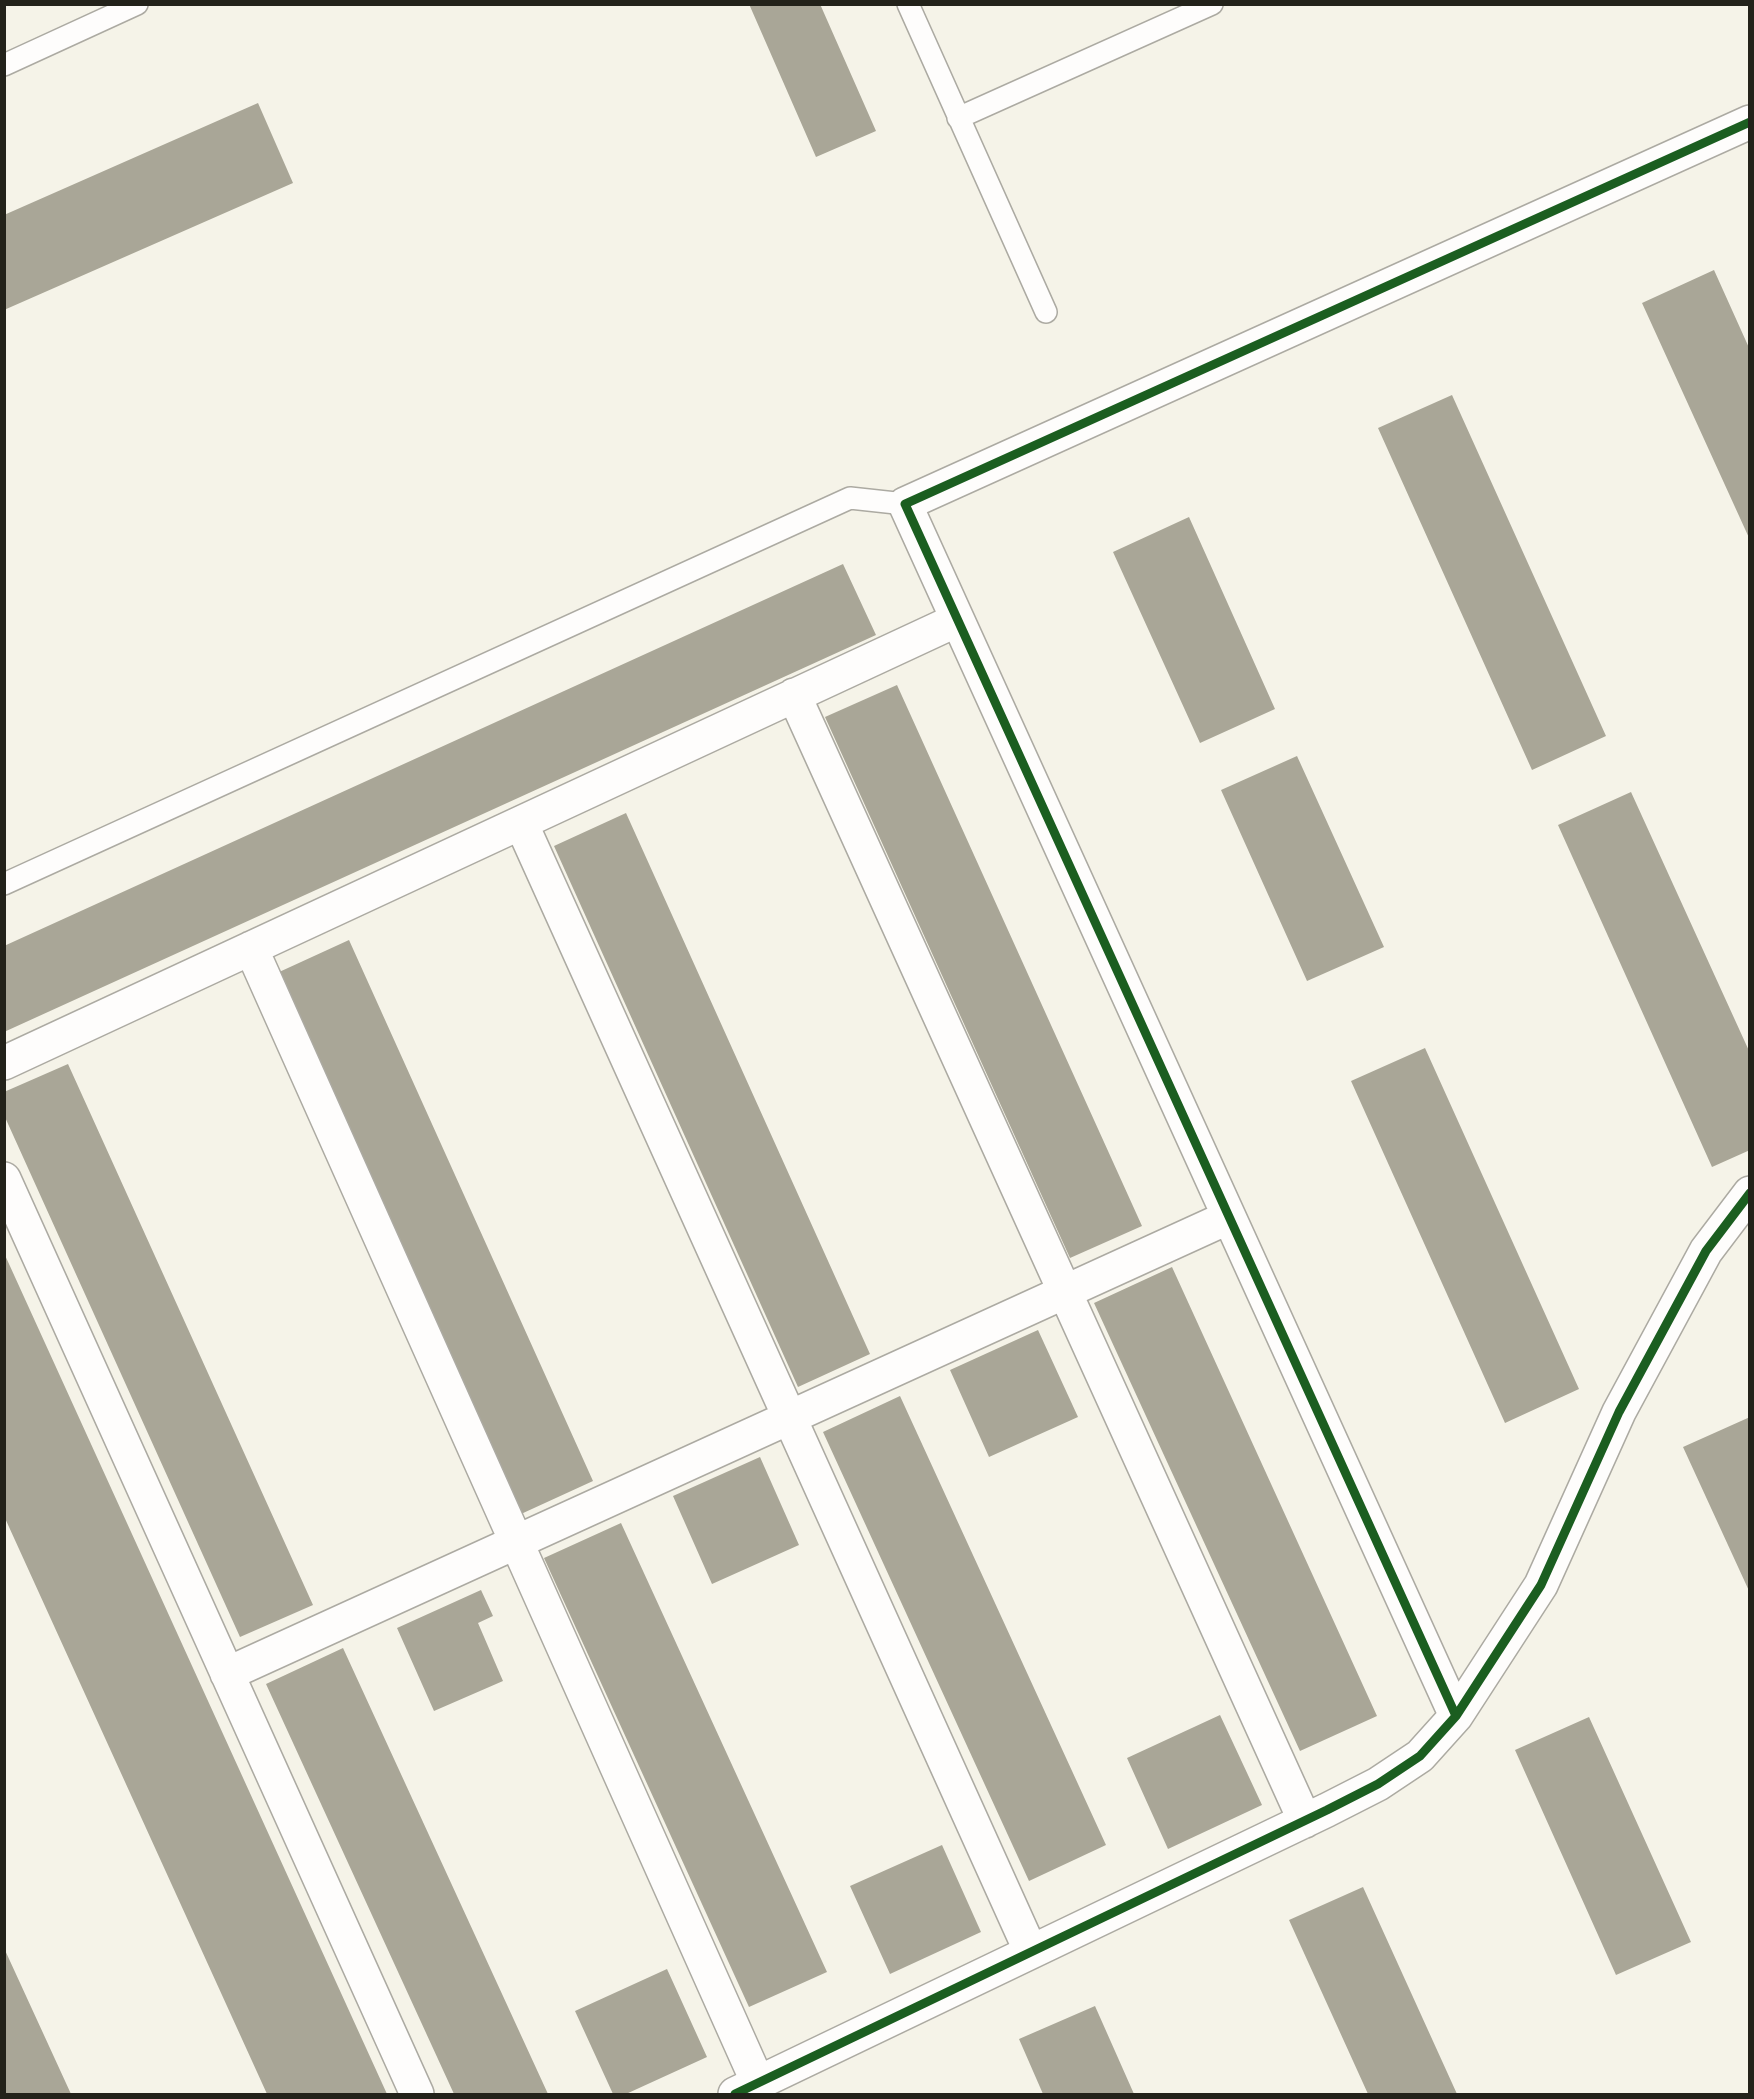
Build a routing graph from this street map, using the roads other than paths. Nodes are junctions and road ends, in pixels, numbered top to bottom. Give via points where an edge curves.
1 (136, 4) edge
2 (908, 4) edge
3 (1212, 4) edge
4 (4, 65) edge
5 (958, 118) junction
6 (1749, 123) edge
7 (1046, 312) dead end
8 (904, 504) junction
9 (957, 620) junction
10 (794, 695) junction
11 (521, 823) junction
12 (4, 884) edge
13 (251, 948) junction
14 (4, 1063) edge
15 (4, 1179) edge
16 (1749, 1193) edge
17 (1229, 1217) junction
18 (1065, 1291) junction
19 (790, 1417) junction
20 (516, 1542) junction
21 (227, 1674) junction
22 (1456, 1716) junction
23 (1305, 1821) junction
24 (1031, 1952) junction
25 (747, 2089) edge
26 (417, 2094) edge

1 - 4 lane
2 - 5 lane
3 - 5 lane
5 - 7 lane
6 - 8 street
8 - 9 street
8 - 12 lane via 850,498
9 - 10 street
9 - 17 street
10 - 11 street
10 - 18 street
11 - 13 street
11 - 19 street
13 - 14 street
13 - 20 street
15 - 21 street
16 - 22 street via 1706,1251 1619,1412 1541,1586
17 - 18 street
17 - 22 street
18 - 19 street
18 - 23 street
19 - 20 street
19 - 24 street
20 - 21 street
20 - 25 street
21 - 26 street
22 - 23 street via 1420,1756 1378,1784
23 - 24 street
24 - 25 street

